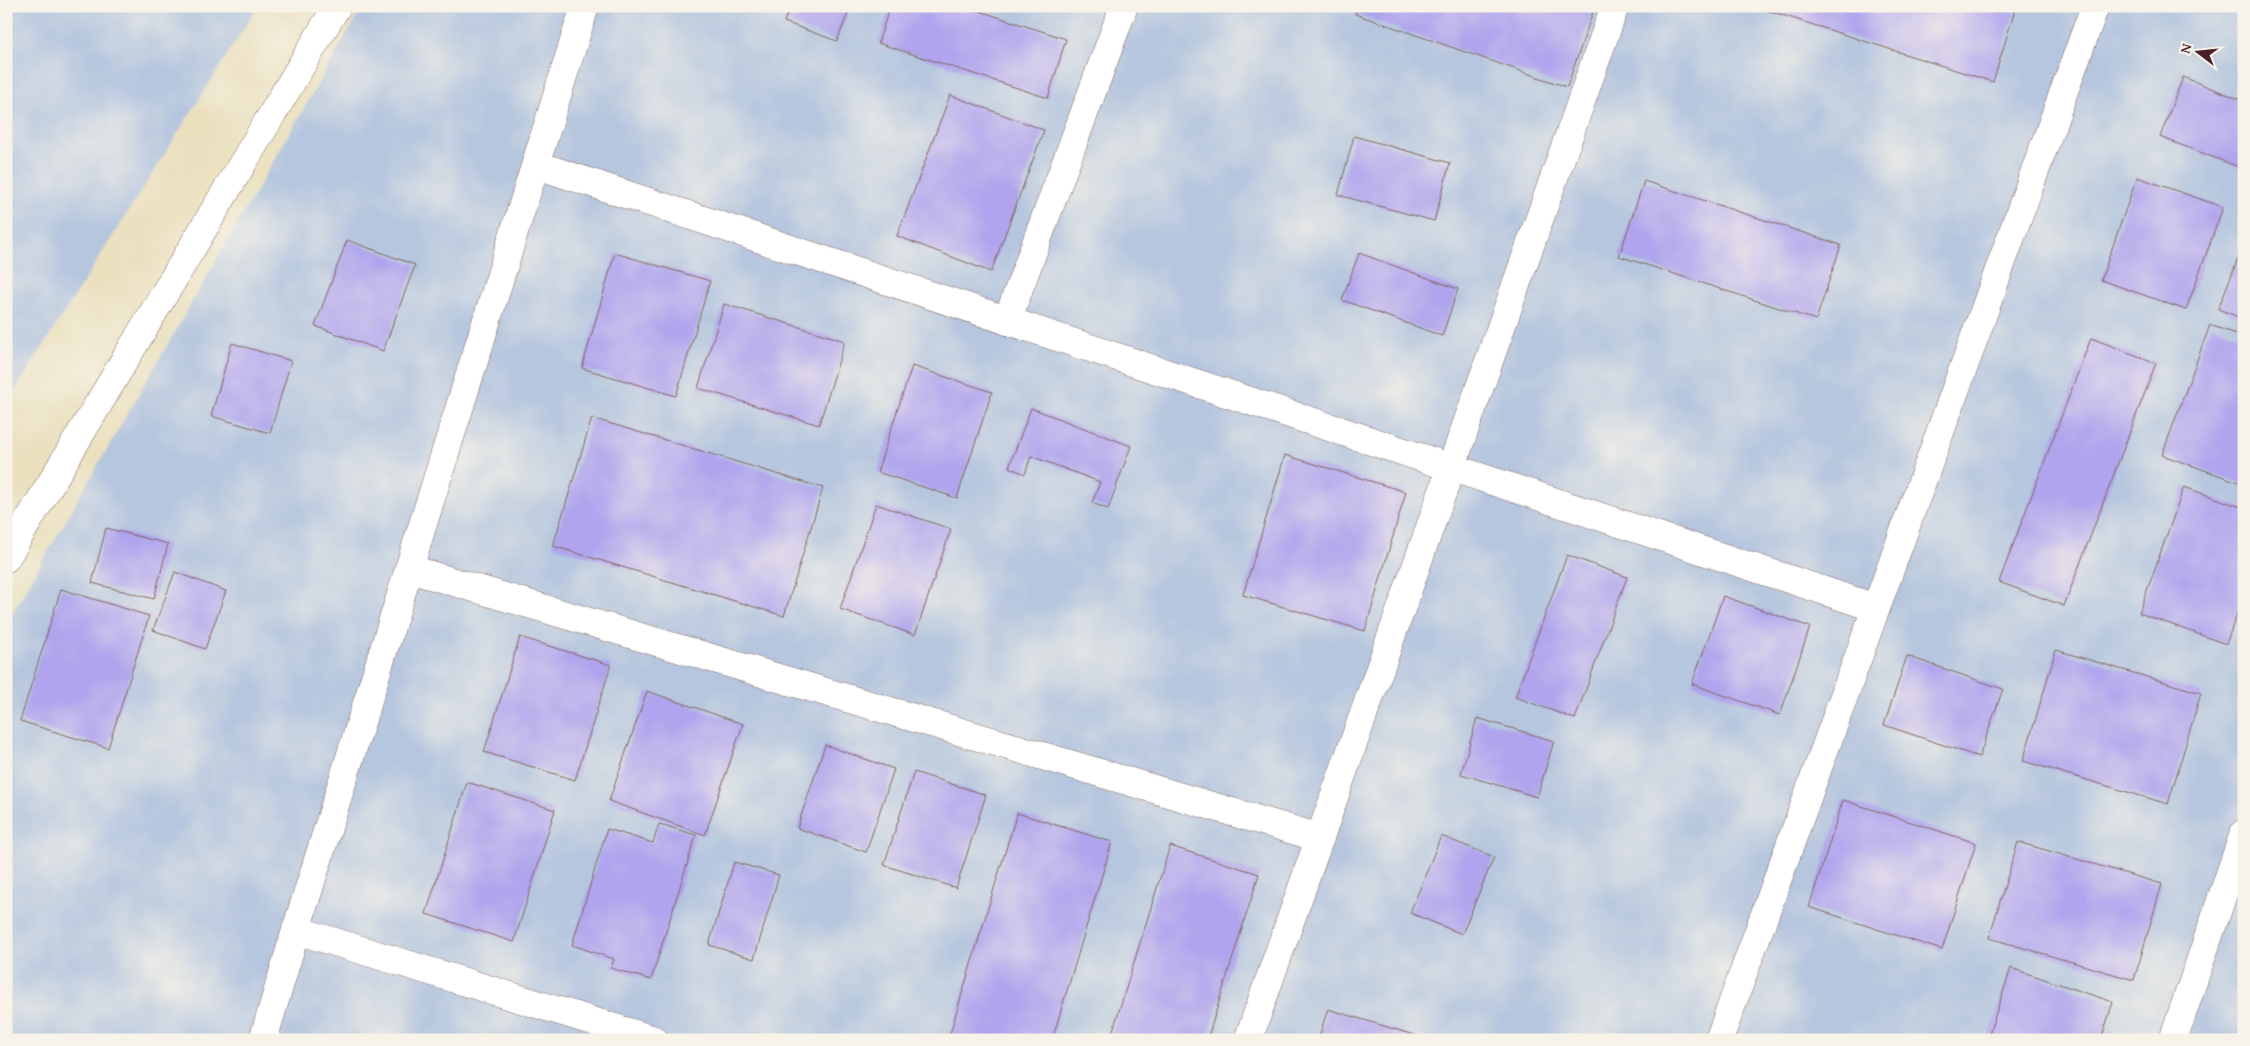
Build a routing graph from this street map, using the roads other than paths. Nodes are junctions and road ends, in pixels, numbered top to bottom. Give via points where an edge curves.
1 (337, 6) edge
2 (585, 6) edge
3 (1124, 6) edge
4 (1615, 6) edge
5 (2095, 6) edge
6 (537, 165) junction
7 (1007, 321) junction
8 (1451, 468) junction
9 (6, 558) edge
10 (410, 570) junction
11 (1876, 608) junction
12 (2244, 833) edge
13 (1320, 838) junction
14 (296, 930) junction
15 (263, 1040) edge
16 (654, 1040) edge
17 (1248, 1040) edge
18 (1719, 1040) edge
19 (2173, 1040) edge

1 - 9 street
2 - 6 street
3 - 7 street
4 - 8 street
5 - 11 street
6 - 7 street
6 - 10 street
7 - 8 street
8 - 11 street
8 - 13 street
10 - 13 street
10 - 14 street
11 - 18 street
12 - 19 street
13 - 17 street
14 - 15 street
14 - 16 street

